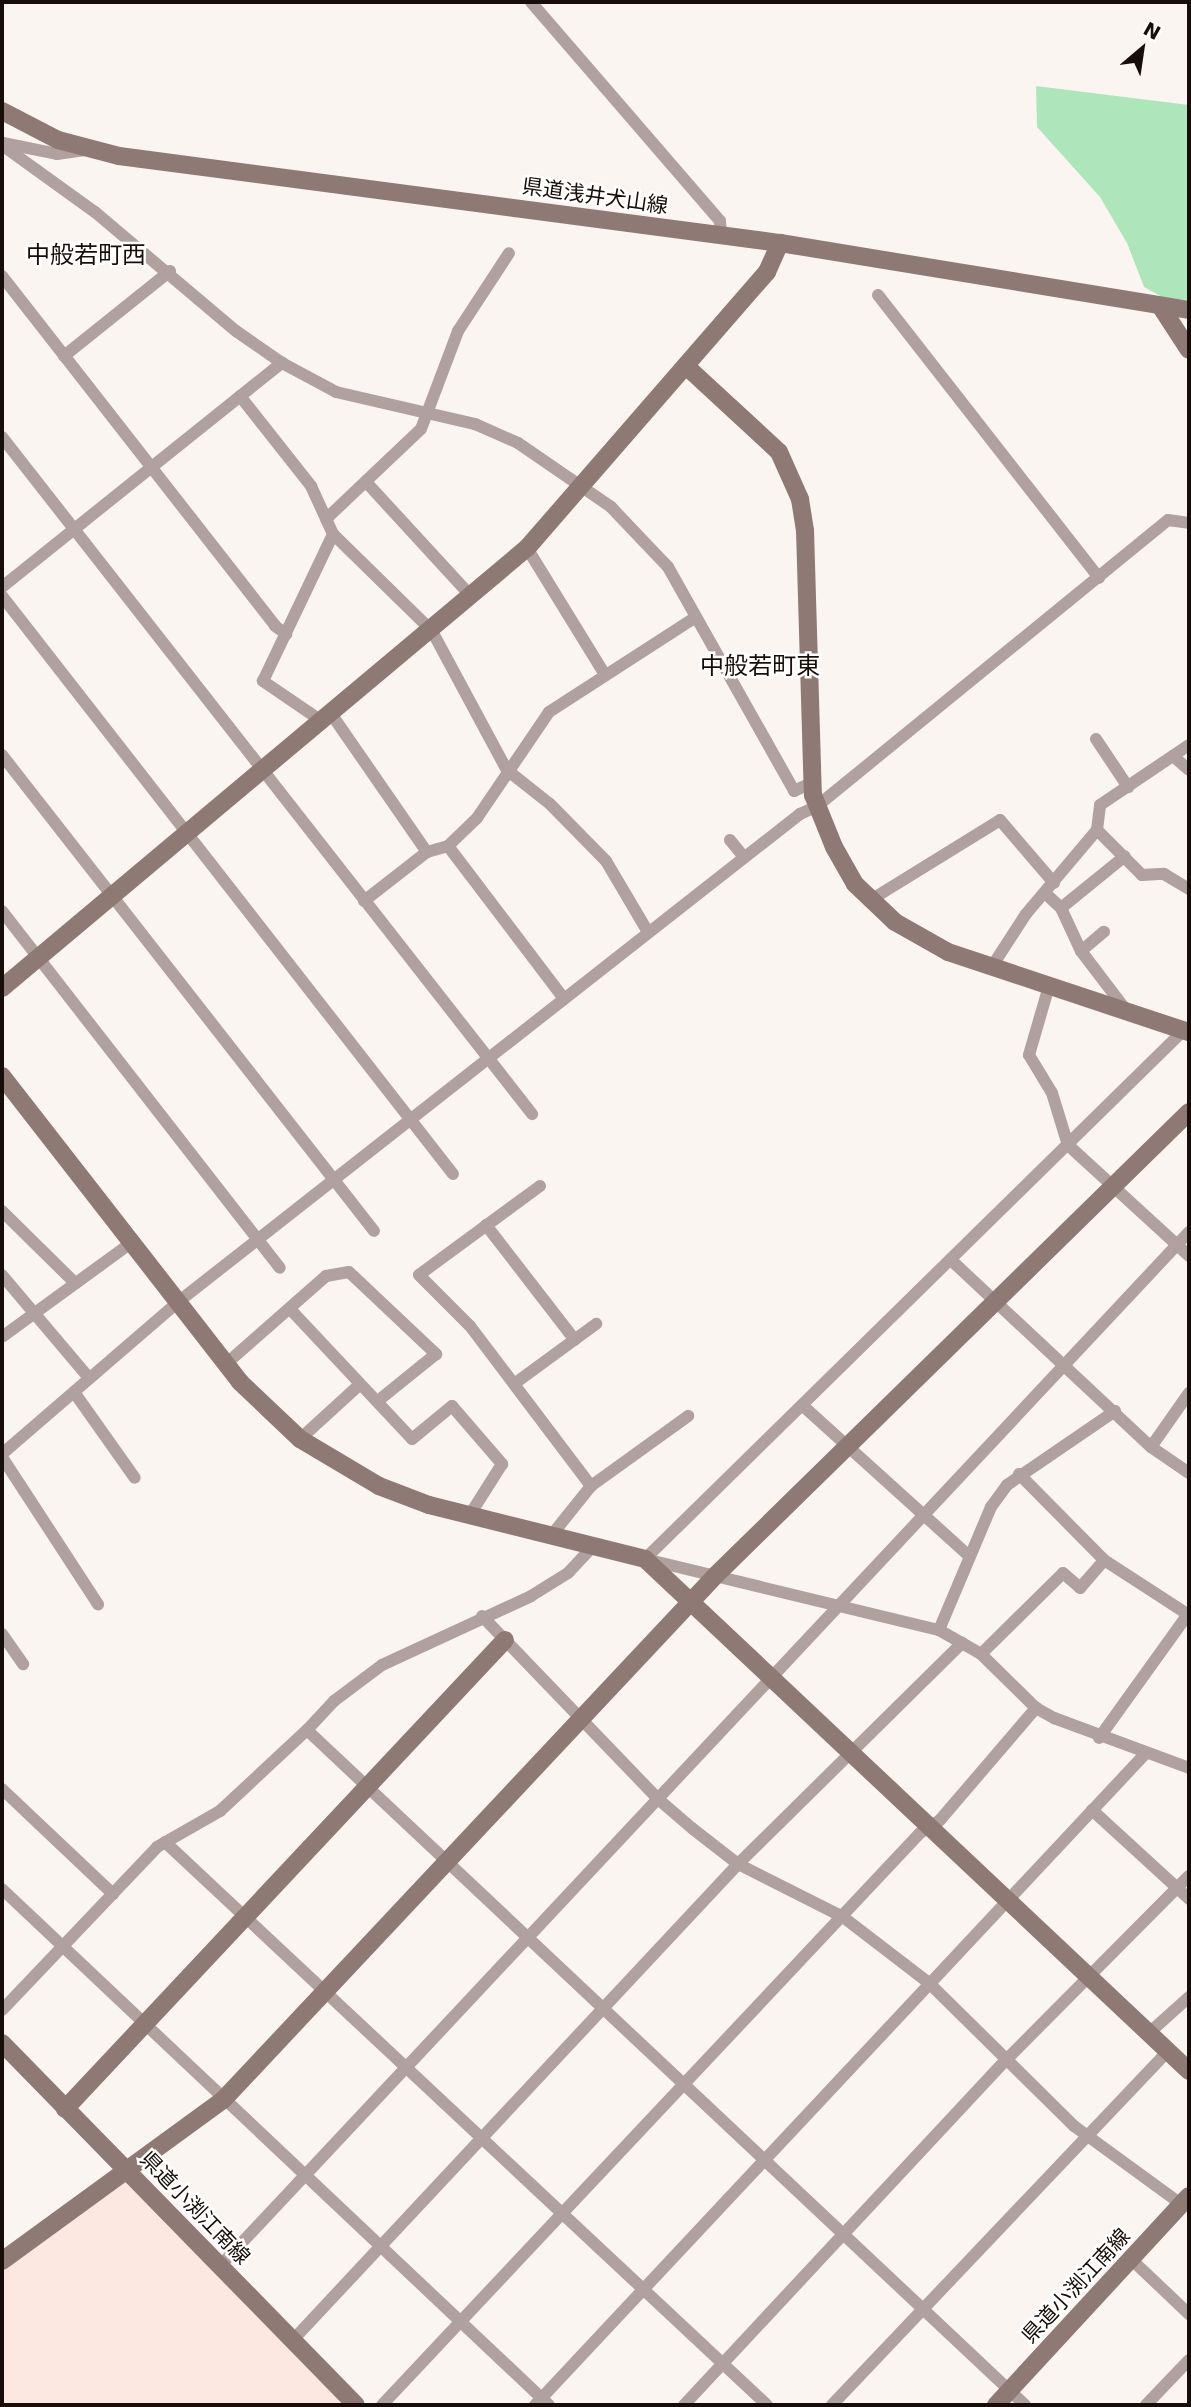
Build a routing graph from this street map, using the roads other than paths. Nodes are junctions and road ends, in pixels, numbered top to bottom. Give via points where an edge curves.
1 (531, 2) edge
2 (2, 111) edge
3 (2, 144) edge
4 (89, 150) junction
5 (721, 235) junction
6 (780, 243) junction
7 (509, 253) dead end
8 (170, 271) junction
9 (2, 276) edge
10 (878, 295) dead end
11 (1161, 307) junction
12 (1189, 310) edge
13 (1188, 343) edge
14 (64, 356) junction
15 (282, 363) junction
16 (687, 367) junction
17 (240, 396) junction
18 (428, 412) junction
19 (2, 437) edge
20 (152, 469) junction
21 (367, 483) junction
22 (579, 488) junction
23 (326, 519) junction
24 (1189, 523) edge
25 (74, 530) junction
26 (333, 534) junction
27 (527, 548) junction
28 (1099, 578) junction
29 (2, 587) edge
30 (2, 596) edge
31 (472, 597) junction
32 (696, 617) junction
33 (432, 631) junction
34 (286, 634) junction
35 (605, 675) junction
36 (327, 719) junction
37 (1096, 738) dead end
38 (1189, 746) edge
39 (2, 755) edge
40 (1173, 757) junction
41 (507, 770) junction
42 (1189, 770) edge
43 (263, 772) junction
44 (813, 782) junction
45 (1128, 787) junction
46 (816, 807) junction
47 (1097, 830) junction
48 (188, 834) junction
49 (730, 839) dead end
50 (449, 846) junction
51 (427, 852) junction
52 (1125, 856) junction
53 (744, 857) junction
54 (1054, 883) junction
55 (1189, 889) edge
56 (1045, 893) junction
57 (113, 896) junction
58 (364, 901) junction
59 (869, 901) junction
60 (1061, 908) junction
61 (2, 911) edge
62 (648, 932) junction
63 (1104, 932) dead end
64 (1081, 951) junction
65 (38, 958) junction
66 (991, 968) junction
67 (1049, 986) junction
68 (2, 988) edge
69 (565, 999) junction
70 (1126, 1010) junction
71 (1187, 1031) edge
72 (487, 1058) junction
73 (2, 1076) edge
74 (1189, 1112) edge
75 (532, 1114) dead end
76 (411, 1119) junction
77 (1068, 1145) junction
78 (453, 1174) dead end
79 (335, 1177) junction
80 (540, 1186) dead end
81 (1111, 1188) junction
82 (2, 1211) edge
83 (486, 1225) junction
84 (374, 1231) dead end
85 (1189, 1232) edge
86 (258, 1239) junction
87 (131, 1243) junction
88 (1176, 1247) junction
89 (1189, 1256) edge
90 (951, 1261) junction
91 (280, 1268) dead end
92 (2, 1275) edge
93 (75, 1283) junction
94 (178, 1302) junction
95 (996, 1303) junction
96 (290, 1309) junction
97 (33, 1314) junction
98 (596, 1324) dead end
99 (2, 1337) edge
100 (575, 1339) junction
101 (227, 1363) junction
102 (1063, 1363) junction
103 (89, 1378) junction
104 (514, 1384) junction
105 (358, 1386) junction
106 (74, 1392) junction
107 (1189, 1392) edge
108 (379, 1400) junction
109 (802, 1405) junction
110 (1115, 1410) junction
111 (688, 1416) dead end
112 (300, 1439) junction
113 (845, 1447) junction
114 (1151, 1447) junction
115 (2, 1456) edge
116 (1189, 1473) edge
117 (1019, 1474) junction
118 (135, 1478) dead end
119 (591, 1486) junction
120 (471, 1513) junction
121 (922, 1517) junction
122 (551, 1536) junction
123 (592, 1546) junction
124 (969, 1556) junction
125 (645, 1559) junction
126 (1104, 1560) junction
127 (716, 1575) junction
128 (688, 1603) junction
129 (98, 1605) dead end
130 (841, 1605) junction
131 (1189, 1615) edge
132 (482, 1616) junction
133 (939, 1630) junction
134 (2, 1634) edge
135 (505, 1640) junction
136 (962, 1643) junction
137 (981, 1654) junction
138 (23, 1664) dead end
139 (771, 1680) junction
140 (1036, 1708) junction
141 (583, 1719) junction
142 (307, 1730) junction
143 (1099, 1738) junction
144 (848, 1751) junction
145 (1146, 1753) junction
146 (1189, 1768) edge
147 (366, 1787) junction
148 (2, 1788) edge
149 (658, 1799) junction
150 (1093, 1810) junction
151 (930, 1826) junction
152 (165, 1842) junction
153 (446, 1862) junction
154 (738, 1864) junction
155 (1189, 1875) edge
156 (1177, 1886) junction
157 (2, 1889) edge
158 (113, 1894) junction
159 (1008, 1899) junction
160 (1189, 1899) edge
161 (244, 1917) junction
162 (843, 1917) junction
163 (529, 1938) junction
164 (62, 1949) junction
165 (1087, 1975) junction
166 (929, 1983) junction
167 (325, 1994) junction
168 (1189, 1997) edge
169 (603, 2008) junction
170 (2, 2010) edge
171 (142, 2025) junction
172 (1149, 2033) junction
173 (2, 2043) edge
174 (1168, 2051) junction
175 (1007, 2059) junction
176 (407, 2068) junction
177 (1188, 2068) edge
178 (684, 2084) junction
179 (223, 2100) junction
180 (65, 2109) junction
181 (1086, 2137) junction
182 (482, 2140) junction
183 (765, 2160) junction
184 (126, 2169) junction
185 (305, 2178) junction
186 (1185, 2200) edge
187 (563, 2213) junction
188 (844, 2234) junction
189 (381, 2248) junction
190 (1132, 2260) junction
191 (2, 2261) edge
192 (220, 2266) junction
193 (641, 2289) junction
194 (926, 2310) junction
195 (1189, 2314) edge
196 (461, 2322) junction
197 (292, 2340) junction
198 (1189, 2360) edge
199 (724, 2363) junction
200 (1009, 2391) junction
201 (542, 2403) edge
202 (356, 2405) edge
203 (382, 2405) edge
204 (684, 2405) edge
205 (767, 2405) edge
206 (832, 2405) edge
207 (996, 2405) edge
208 (1025, 2405) edge
209 (1146, 2405) edge

1 - 5 street via 720,221
2 - 4 street, 県道浅井犬山線 via 58,140
3 - 4 street via 57,153
3 - 8 street
4 - 5 street, 県道浅井犬山線
5 - 6 street, 県道浅井犬山線
6 - 11 street, 県道浅井犬山線
6 - 16 street via 767,272
7 - 18 street via 458,331
8 - 14 street
8 - 15 street via 236,331
9 - 14 street
10 - 28 street
11 - 12 street, 県道浅井犬山線
11 - 13 street
14 - 20 street
15 - 17 street
15 - 18 street via 336,392
16 - 22 street
16 - 44 street via 779,452 800,499 805,530
17 - 20 street
17 - 23 street via 311,486
18 - 21 street via 411,443
18 - 22 street via 475,424 518,443
19 - 25 street
20 - 25 street
20 - 34 street
21 - 23 street
21 - 31 street
22 - 27 street
22 - 32 street via 633,527 668,567
23 - 26 street
24 - 28 street via 1168,520
25 - 29 street
25 - 43 street
26 - 33 street
26 - 34 street
27 - 31 street
27 - 35 street
28 - 46 street
30 - 48 street
31 - 33 street
32 - 35 street
32 - 44 street via 794,791
33 - 36 street
33 - 41 street
34 - 36 street via 263,681
35 - 41 street via 549,712
36 - 43 street
36 - 51 street
37 - 45 street
38 - 40 street
39 - 57 street
40 - 42 street
40 - 45 street
41 - 50 street via 477,818
41 - 62 street via 550,804 606,860
43 - 48 street
43 - 58 street
44 - 46 street
45 - 47 street via 1100,805
46 - 53 street
46 - 59 street via 844,868
47 - 52 street
47 - 54 street
48 - 57 street
48 - 76 street
49 - 53 street
50 - 51 street
50 - 69 street
51 - 58 street
52 - 55 street via 1142,875 1164,874
52 - 60 street
53 - 62 street
54 - 56 street
54 - 59 street via 1000,820
56 - 60 street
56 - 66 street
57 - 65 street
57 - 79 street
58 - 72 street
59 - 66 street via 919,937
60 - 64 street
61 - 65 street
62 - 69 street
63 - 64 street
64 - 70 street
65 - 68 street
65 - 86 street
66 - 67 street
67 - 70 street
67 - 77 street via 1030,1055 1052,1093
69 - 72 street
70 - 71 street
71 - 77 street
72 - 75 street
72 - 76 street
73 - 87 street
74 - 81 street
76 - 78 street
76 - 79 street
77 - 81 street
77 - 90 street
79 - 84 street
79 - 86 street
80 - 83 street
81 - 88 street
81 - 95 street
82 - 93 street
83 - 100 street
83 - 104 street via 419,1275 470,1326
85 - 88 street
86 - 91 street
86 - 94 street
87 - 93 street
87 - 94 street
88 - 89 street
88 - 102 street
90 - 95 street
90 - 109 street
92 - 97 street
93 - 97 street
94 - 101 street
94 - 103 street
95 - 102 street
95 - 113 street
96 - 101 street
96 - 105 street
96 - 108 street via 326,1276 348,1272 436,1354
97 - 99 street
97 - 103 street
98 - 100 street
100 - 104 street
101 - 112 street via 262,1406
102 - 110 street
102 - 121 street
103 - 106 street
104 - 119 street
105 - 108 street
105 - 112 street
106 - 115 street
106 - 118 street
107 - 114 street
108 - 120 street via 412,1439 452,1406 502,1464
109 - 113 street
109 - 125 street
110 - 114 street
110 - 117 street
111 - 119 street
112 - 120 street via 379,1486 429,1505
113 - 121 street
113 - 127 street
114 - 116 street
115 - 129 street
117 - 124 street via 991,1507
117 - 126 street
119 - 122 street
120 - 122 street
121 - 124 street
121 - 130 street
122 - 123 street
123 - 125 street
123 - 132 street via 559,1580
124 - 133 street
125 - 127 street
125 - 128 street
126 - 131 street
126 - 137 street via 1080,1587 1060,1569
127 - 128 street
127 - 130 street
128 - 139 street
128 - 141 street
130 - 133 street
130 - 139 street
131 - 143 street
132 - 135 street
132 - 142 street via 382,1665 334,1701
133 - 136 street
134 - 138 street
135 - 141 street
135 - 147 street
136 - 137 street
136 - 144 street
137 - 140 street
139 - 144 street
139 - 149 street
140 - 143 street
140 - 151 street
141 - 149 street
141 - 153 street
142 - 147 street
142 - 152 street via 220,1811
143 - 145 street
144 - 151 street
144 - 154 street
145 - 146 street
145 - 150 street
147 - 153 street
147 - 161 street
148 - 158 street
149 - 154 street
149 - 163 street
150 - 156 street
150 - 159 street
151 - 159 street
151 - 162 street
152 - 158 street
152 - 161 street
153 - 163 street
153 - 167 street
154 - 162 street
154 - 169 street
155 - 156 street
156 - 160 street
156 - 165 street
157 - 164 street
158 - 164 street
159 - 165 street
159 - 166 street
161 - 167 street
161 - 171 street
162 - 166 street
162 - 178 street
163 - 169 street
163 - 176 street
164 - 170 street
164 - 171 street
165 - 172 street
165 - 175 street
166 - 175 street
166 - 183 street
167 - 176 street
167 - 179 street
168 - 172 street
169 - 178 street
169 - 182 street
171 - 179 street
171 - 180 street
172 - 174 street
173 - 180 street, 県道小渕江南線
174 - 177 street
174 - 181 street
175 - 181 street
175 - 188 street
176 - 182 street
176 - 185 street
178 - 183 street
178 - 187 street
179 - 184 street
179 - 185 street
180 - 184 street, 県道小渕江南線
181 - 186 street
181 - 194 street
182 - 187 street
182 - 189 street
183 - 188 street
183 - 193 street
184 - 191 street
184 - 192 street, 県道小渕江南線
185 - 189 street
185 - 192 street
186 - 190 street, 県道小渕江南線
187 - 193 street
187 - 196 street
188 - 194 street
188 - 199 street
189 - 196 street
189 - 197 street
190 - 195 street
190 - 200 street, 県道小渕江南線
192 - 197 street, 県道小渕江南線
193 - 199 street
193 - 201 street
194 - 200 street
194 - 206 street
196 - 201 street
196 - 203 street
197 - 202 street, 県道小渕江南線
198 - 209 street
199 - 204 street
199 - 205 street
200 - 207 street, 県道小渕江南線
200 - 208 street

